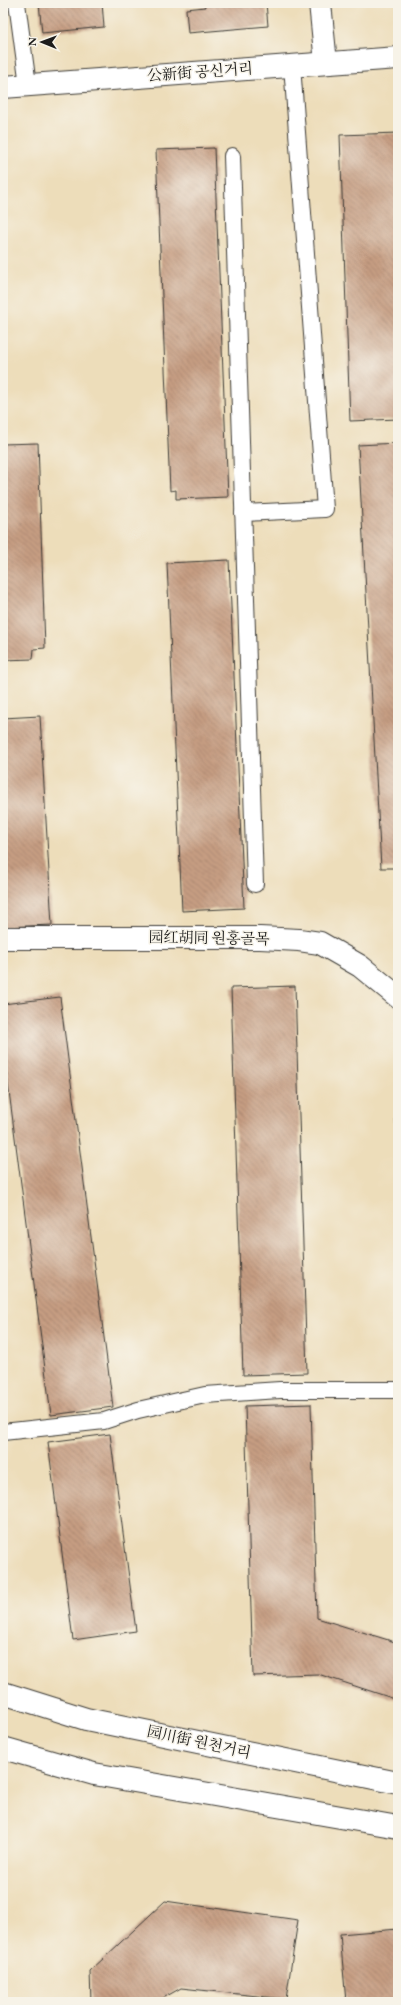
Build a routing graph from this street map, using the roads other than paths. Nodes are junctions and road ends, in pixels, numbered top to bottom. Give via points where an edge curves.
1 (17, 3) edge
2 (320, 3) edge
3 (398, 58) edge
4 (326, 63) junction
5 (292, 65) junction
6 (28, 85) junction
7 (3, 87) edge
8 (232, 156) dead end
9 (243, 512) junction
10 (255, 884) dead end
11 (3, 938) edge
12 (398, 997) edge
13 (398, 1390) edge
14 (3, 1432) edge
15 (3, 1693) edge
16 (3, 1748) edge
17 (398, 1783) edge
18 (398, 1827) edge

1 - 6 lane
2 - 4 street
3 - 4 street, 公新街 공신거리
4 - 5 street, 公新街 공신거리
5 - 6 street, 公新街 공신거리
5 - 9 lane via 325,509
6 - 7 street, 公新街 공신거리
8 - 9 lane
9 - 10 lane
11 - 12 street, 园红胡同 원홍골목 via 299,940 320,944 360,966
13 - 14 lane via 280,1390 205,1395 138,1410 104,1421
15 - 17 street, 园川街 원천거리 via 86,1719
16 - 18 street via 94,1774

